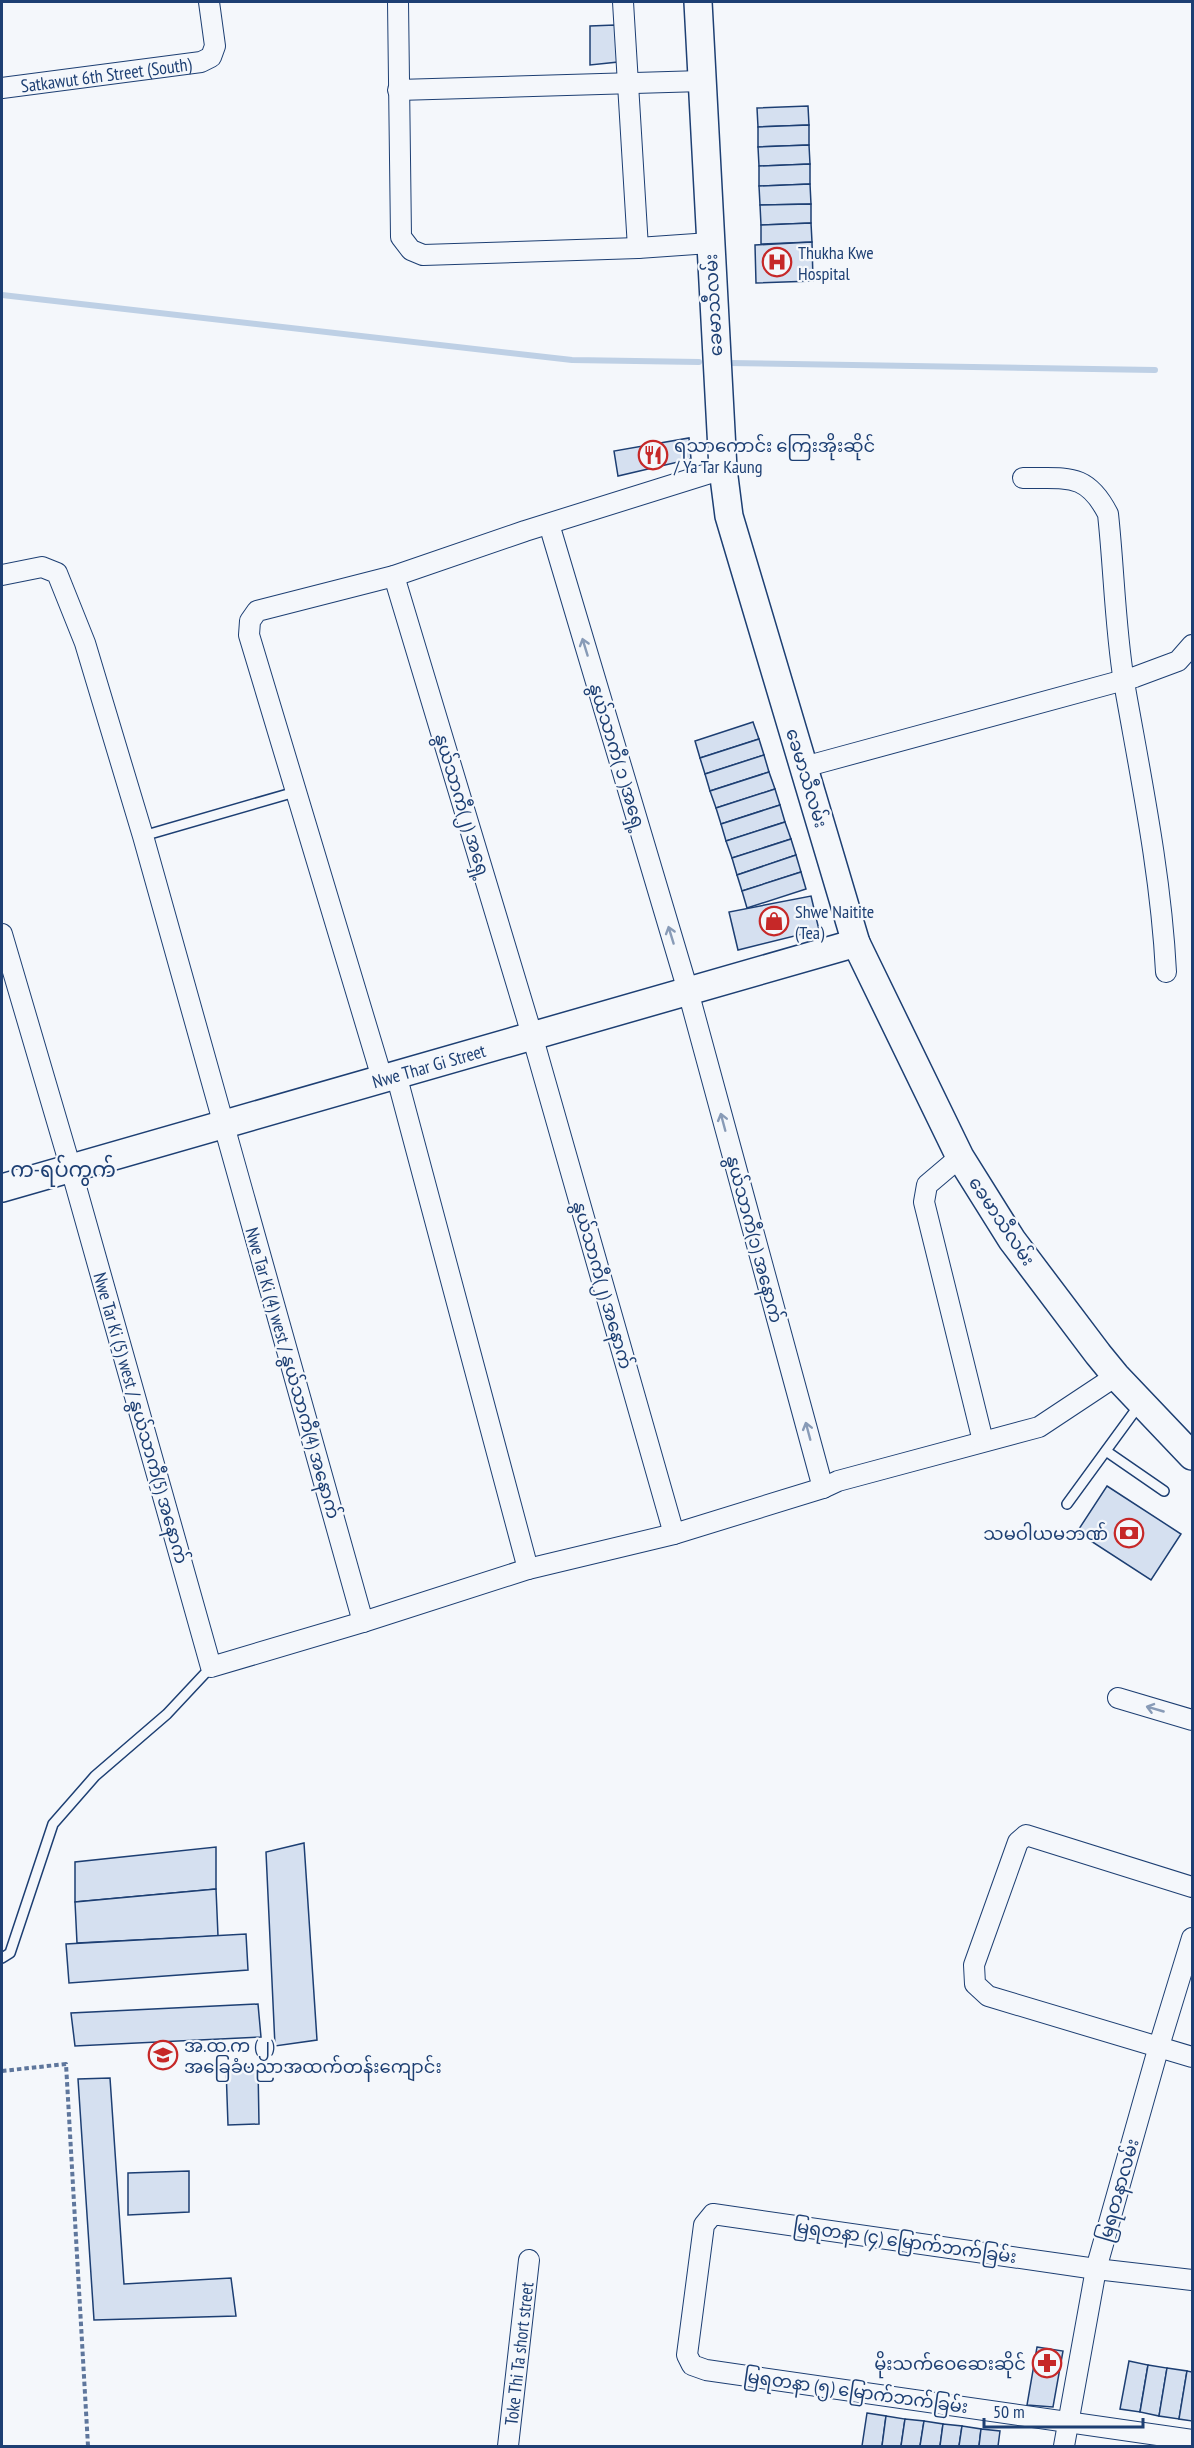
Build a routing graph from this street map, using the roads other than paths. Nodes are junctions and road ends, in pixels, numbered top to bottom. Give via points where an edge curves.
1 (209, 2) edge
2 (398, 2) edge
3 (623, 2) edge
4 (698, 2) edge
5 (702, 81) junction
6 (628, 82) junction
7 (2, 88) edge
8 (398, 90) junction
9 (710, 243) junction
10 (638, 248) junction
11 (723, 470) junction
12 (1023, 478) dead end
13 (549, 524) junction
14 (2, 574) edge
15 (394, 576) junction
16 (1192, 645) edge
17 (1130, 678) junction
18 (804, 767) junction
19 (295, 792) junction
20 (143, 836) junction
21 (2, 934) edge
22 (856, 943) junction
23 (1167, 972) dead end
24 (688, 991) junction
25 (532, 1035) junction
26 (389, 1076) junction
27 (223, 1123) junction
28 (960, 1157) junction
29 (71, 1169) junction
30 (2, 1188) edge
31 (1116, 1376) junction
32 (1141, 1403) junction
33 (983, 1441) junction
34 (1106, 1451) junction
35 (1192, 1456) edge
36 (823, 1488) junction
37 (1164, 1491) dead end
38 (1067, 1504) dead end
39 (674, 1534) junction
40 (528, 1569) junction
41 (363, 1622) junction
42 (210, 1667) junction
43 (1118, 1698) dead end
44 (1192, 1720) edge
45 (1192, 1887) edge
46 (1192, 1938) edge
47 (2, 1958) edge
48 (1159, 2046) junction
49 (1192, 2057) edge
50 (530, 2260) dead end
51 (1096, 2269) junction
52 (1192, 2280) edge
53 (687, 2355) joint
54 (1068, 2422) junction
55 (1192, 2440) edge
56 (508, 2446) edge
57 (1064, 2446) edge

1 - 7 street, Satkawut 6th Street (South) via 215,46 211,57 201,62
2 - 8 street
3 - 6 street
4 - 5 main road, ခေမာသီလမ်း
5 - 6 street
5 - 9 main road, ခေမာသီလမ်း
6 - 8 street
6 - 10 street
8 - 10 street via 401,237 411,250 423,255
9 - 10 street
9 - 11 main road, ခေမာသီလမ်း
11 - 13 street
11 - 18 main road, ခေမာသီလမ်း via 729,516
12 - 17 street via 1077,480 1100,497 1108,514
13 - 15 street
24 -> 13 street, နွယ်သာကီ( ၁ )အရှေ့
14 - 20 street, Nwe Tar Ki (4) west / နွယ်သာကီ(4) အနောက် via 42,567 57,573 85,643
15 - 19 street via 257,611 250,621 249,635
15 - 25 street, နွယ်သာကီ(၂) အရှေ့
16 - 17 street via 1178,661
17 - 18 street
17 - 23 street
18 - 22 main road, ခေမာသီလမ်း
19 - 20 lane
19 - 26 street
20 - 27 street, Nwe Tar Ki (4) west / နွယ်သာကီ(4) အနောက်
21 - 29 street, Nwe Tar Ki (5) west / နွယ်သာကီ(5) အနောက်
22 - 24 main road, Nwe Thar Gi Street
22 - 28 main road, ခေမာသီလမ်း
24 - 25 main road, Nwe Thar Gi Street
36 -> 24 street, နွယ်သာကီ(၁) အနောက်
25 - 26 main road, Nwe Thar Gi Street
25 - 39 street, နွယ်သာကီ(၂) အနောက်
26 - 27 main road, Nwe Thar Gi Street
26 - 40 street
27 - 29 main road, Nwe Thar Gi Street
27 - 41 street, Nwe Tar Ki (4) west / နွယ်သာကီ(4) အနောက်
28 - 31 main road, ခေမာသီလမ်း via 1012,1240
28 - 33 street via 927,1185 924,1202
29 - 30 main road, Nwe Thar Gi Street
29 - 42 street, Nwe Tar Ki (5) west / နွယ်သာကီ(5) အနောက်
31 - 32 main road, ခေမာသီလမ်း
31 - 33 street via 1039,1427
32 - 34 lane
32 - 35 main road, ခေမာသီလမ်း
33 - 36 street
34 - 37 lane
34 - 38 lane
36 - 39 street
39 - 40 street
40 - 41 street
41 - 42 street
42 - 47 lane via 167,1714 95,1776 53,1824 9,1953
44 -> 43 street
45 - 48 street via 1026,1835 1018,1842 974,1965 975,1984 988,1996
46 - 48 street, မြရတနာလမ်း
48 - 49 street
48 - 51 street, မြရတနာလမ်း
50 - 56 street, Toke Thi Ta short street
51 - 52 street, မြရတနာ (၄) မြောက်ဘက်ခြမ်း
51 - 53 street, မြရတနာ (၄) မြောက်ဘက်ခြမ်း via 713,2214 704,2225
51 - 54 street, မြရတနာလမ်း
53 - 54 street, မြရတနာ (၅) မြောက်ဘက်ခြမ်း via 692,2365 706,2370
54 - 55 street, မြရတနာ (၅) မြောက်ဘက်ခြမ်း
54 - 57 street, မြရတနာလမ်း

